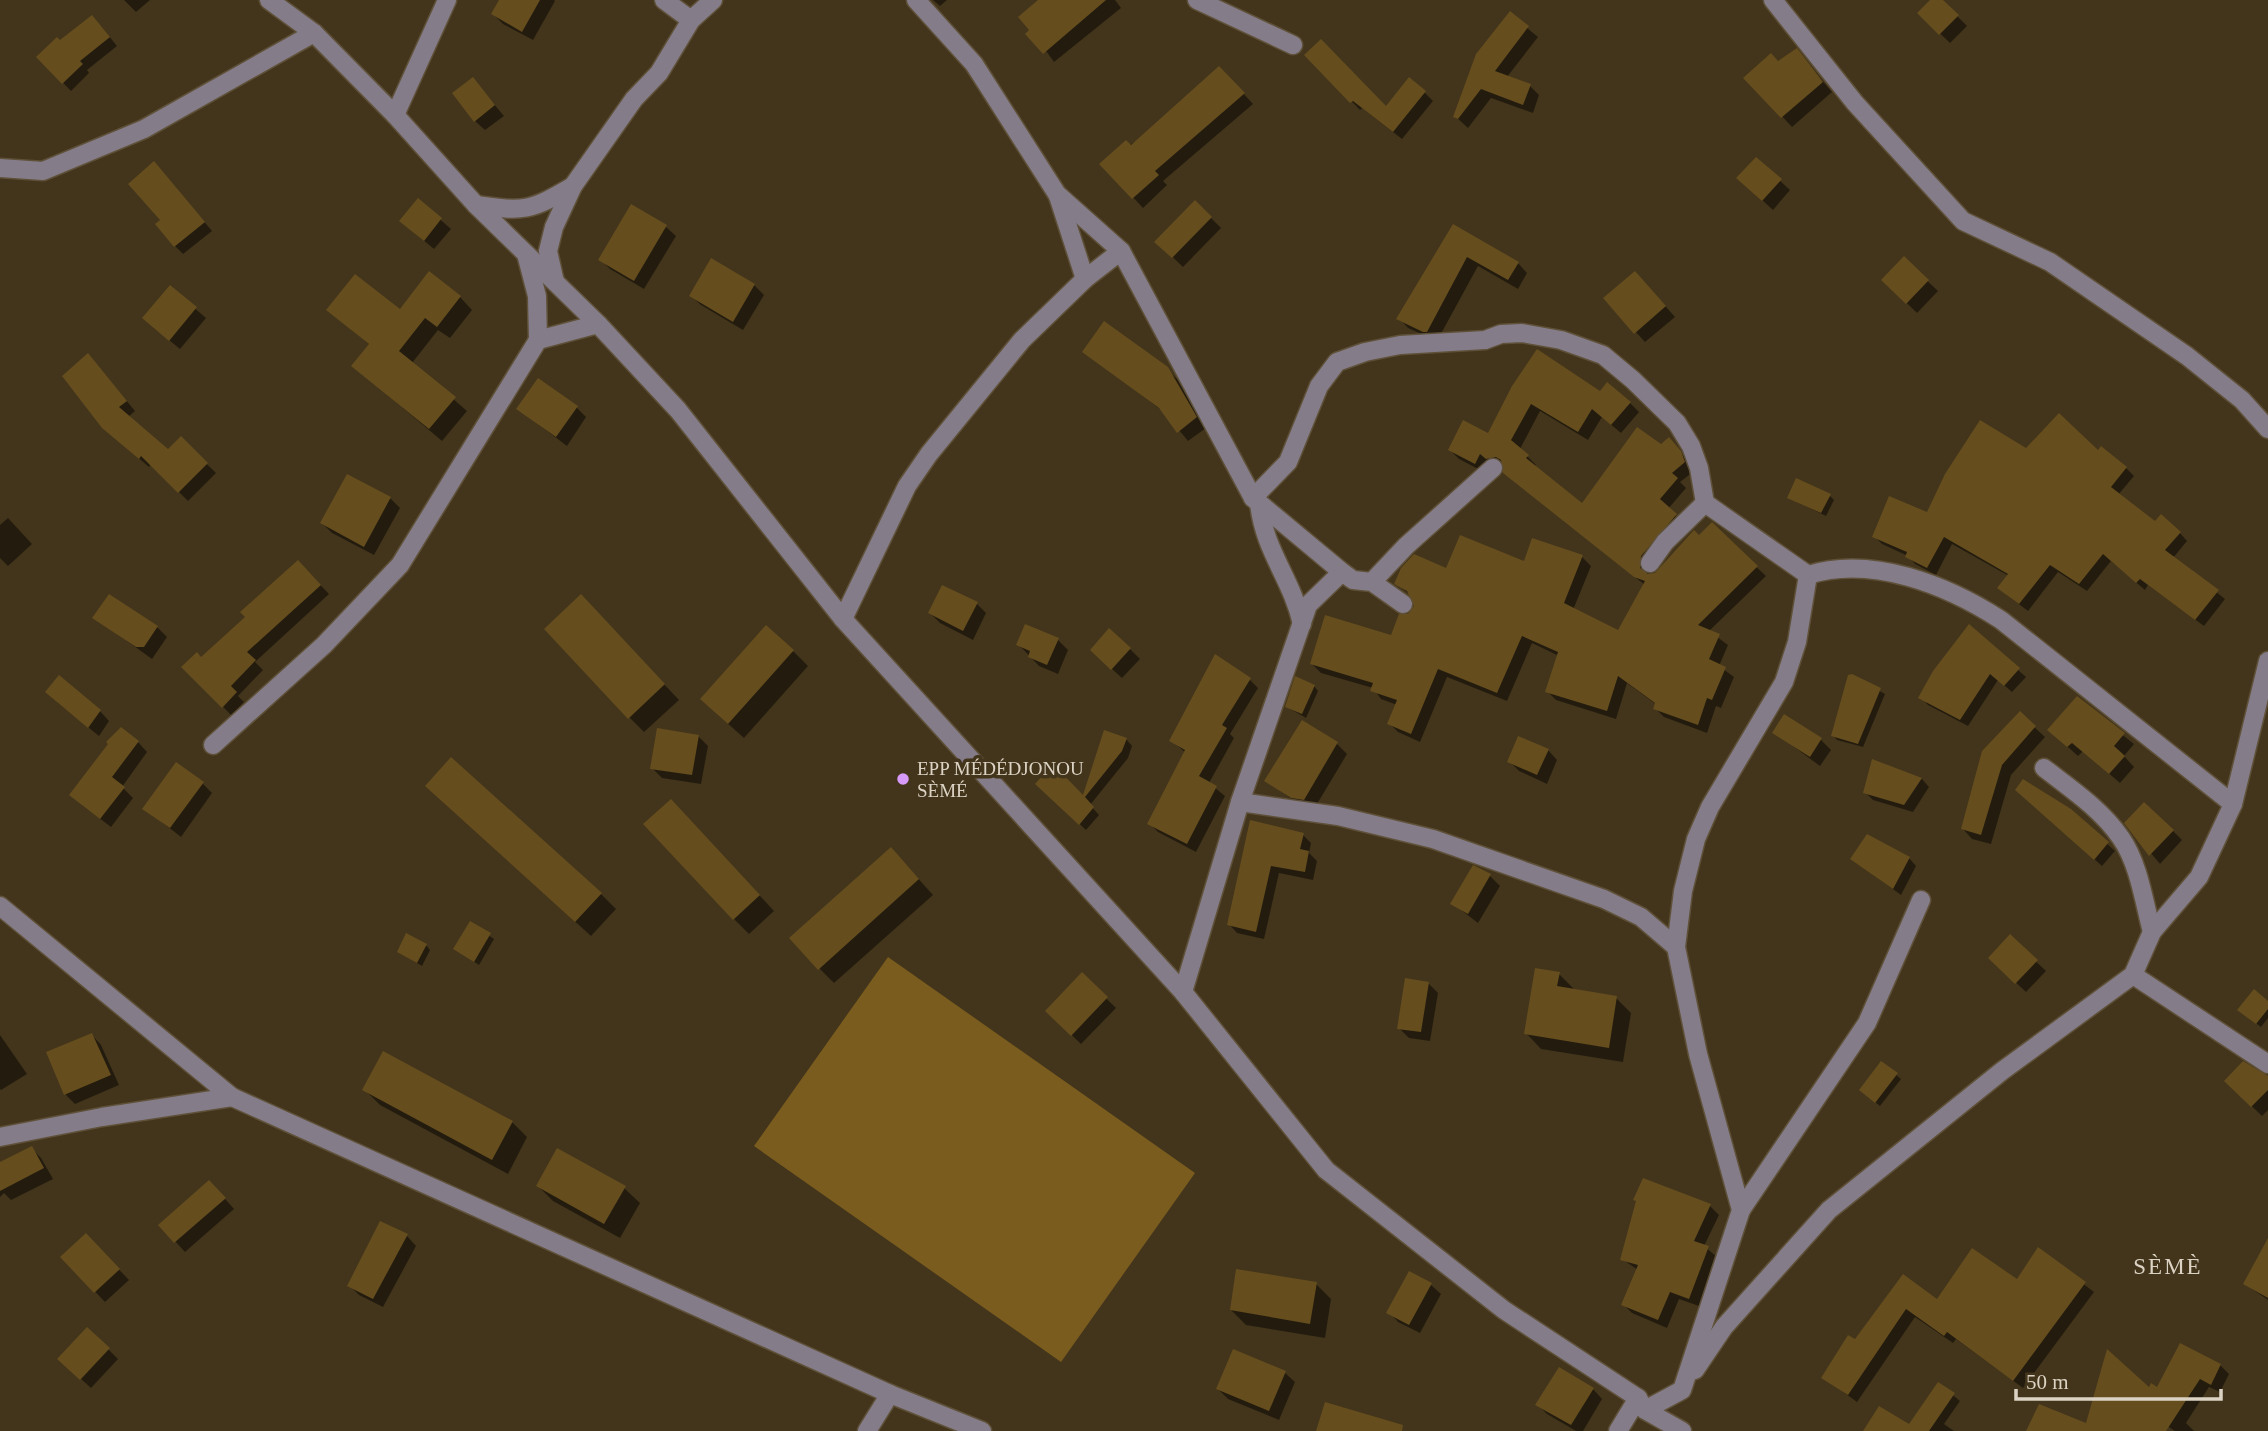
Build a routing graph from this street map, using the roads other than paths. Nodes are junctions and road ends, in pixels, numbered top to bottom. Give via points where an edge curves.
1 (269, 0) edge
2 (446, 0) edge
3 (664, 0) edge
4 (713, 0) edge
5 (916, 0) edge
6 (1197, 0) edge
7 (1773, 0) edge
8 (691, 20) junction
9 (314, 33) junction
10 (1293, 45) dead end
11 (395, 115) junction
12 (0, 168) edge
13 (573, 186) junction
14 (1058, 194) junction
15 (476, 205) junction
16 (1121, 251) junction
17 (526, 254) junction
18 (1085, 279) junction
19 (555, 282) junction
20 (598, 324) junction
21 (538, 340) junction
22 (2268, 429) edge
23 (1493, 468) dead end
24 (1256, 500) junction
25 (1705, 503) junction
26 (1650, 563) dead end
27 (1342, 572) junction
28 (1808, 575) junction
29 (1372, 582) junction
30 (1403, 604) dead end
31 (843, 619) junction
32 (1302, 624) junction
33 (2268, 661) edge
34 (212, 745) dead end
35 (2044, 768) dead end
36 (1240, 802) junction
37 (2233, 804) junction
38 (1922, 900) dead end
39 (0, 906) edge
40 (2152, 932) junction
41 (1676, 947) junction
42 (2133, 975) junction
43 (1183, 992) junction
44 (2268, 1064) edge
45 (232, 1097) junction
46 (0, 1138) edge
47 (1741, 1210) junction
48 (1682, 1390) junction
49 (890, 1394) junction
50 (1642, 1404) junction
51 (867, 1431) edge
52 (982, 1431) edge
53 (1618, 1431) edge
54 (1682, 1431) edge

1 - 9 street
2 - 11 street
3 - 8 street
4 - 8 street
5 - 14 street via 974,64
6 - 10 street
7 - 22 street via 1854,103 1963,221 2050,262 2187,356 2242,400
8 - 13 street via 659,73 634,99
9 - 11 street
9 - 12 street via 144,129 43,171
11 - 15 street
13 - 15 street via 519,211
13 - 19 street via 548,251
14 - 16 street
14 - 18 street
15 - 17 street
16 - 18 street
16 - 24 street
17 - 19 street
17 - 21 street via 537,296
18 - 31 street via 1022,340 929,454 907,486
19 - 20 street
20 - 21 street
20 - 31 street via 678,410
21 - 34 street via 400,565 324,645
23 - 29 street
24 - 25 street via 1288,462 1319,386 1337,362 1401,345 1522,333 1603,355 1633,380 1676,423 1691,446
24 - 27 street
24 - 32 street via 1266,541 1297,600
25 - 26 street
25 - 28 street
27 - 29 street via 1353,580
27 - 32 street via 1308,606
28 - 37 street via 1851,567 1898,575 1976,604
28 - 41 street via 1797,642 1784,682 1696,839
29 - 30 street
31 - 43 street
32 - 36 street
33 - 37 street
35 - 40 street via 2093,806 2122,839
36 - 41 street via 1325,814 1433,839 1604,899 1641,917
36 - 43 street
37 - 40 street via 2199,877
38 - 47 street via 1867,1023
39 - 45 street
40 - 42 street
41 - 47 street via 1698,1054
42 - 44 street
42 - 48 street via 2002,1071 1829,1210 1724,1327
43 - 50 street via 1326,1170 1504,1310
45 - 46 street
45 - 49 street
47 - 48 street
48 - 50 street
49 - 51 street
49 - 52 street
50 - 53 street
50 - 54 street

